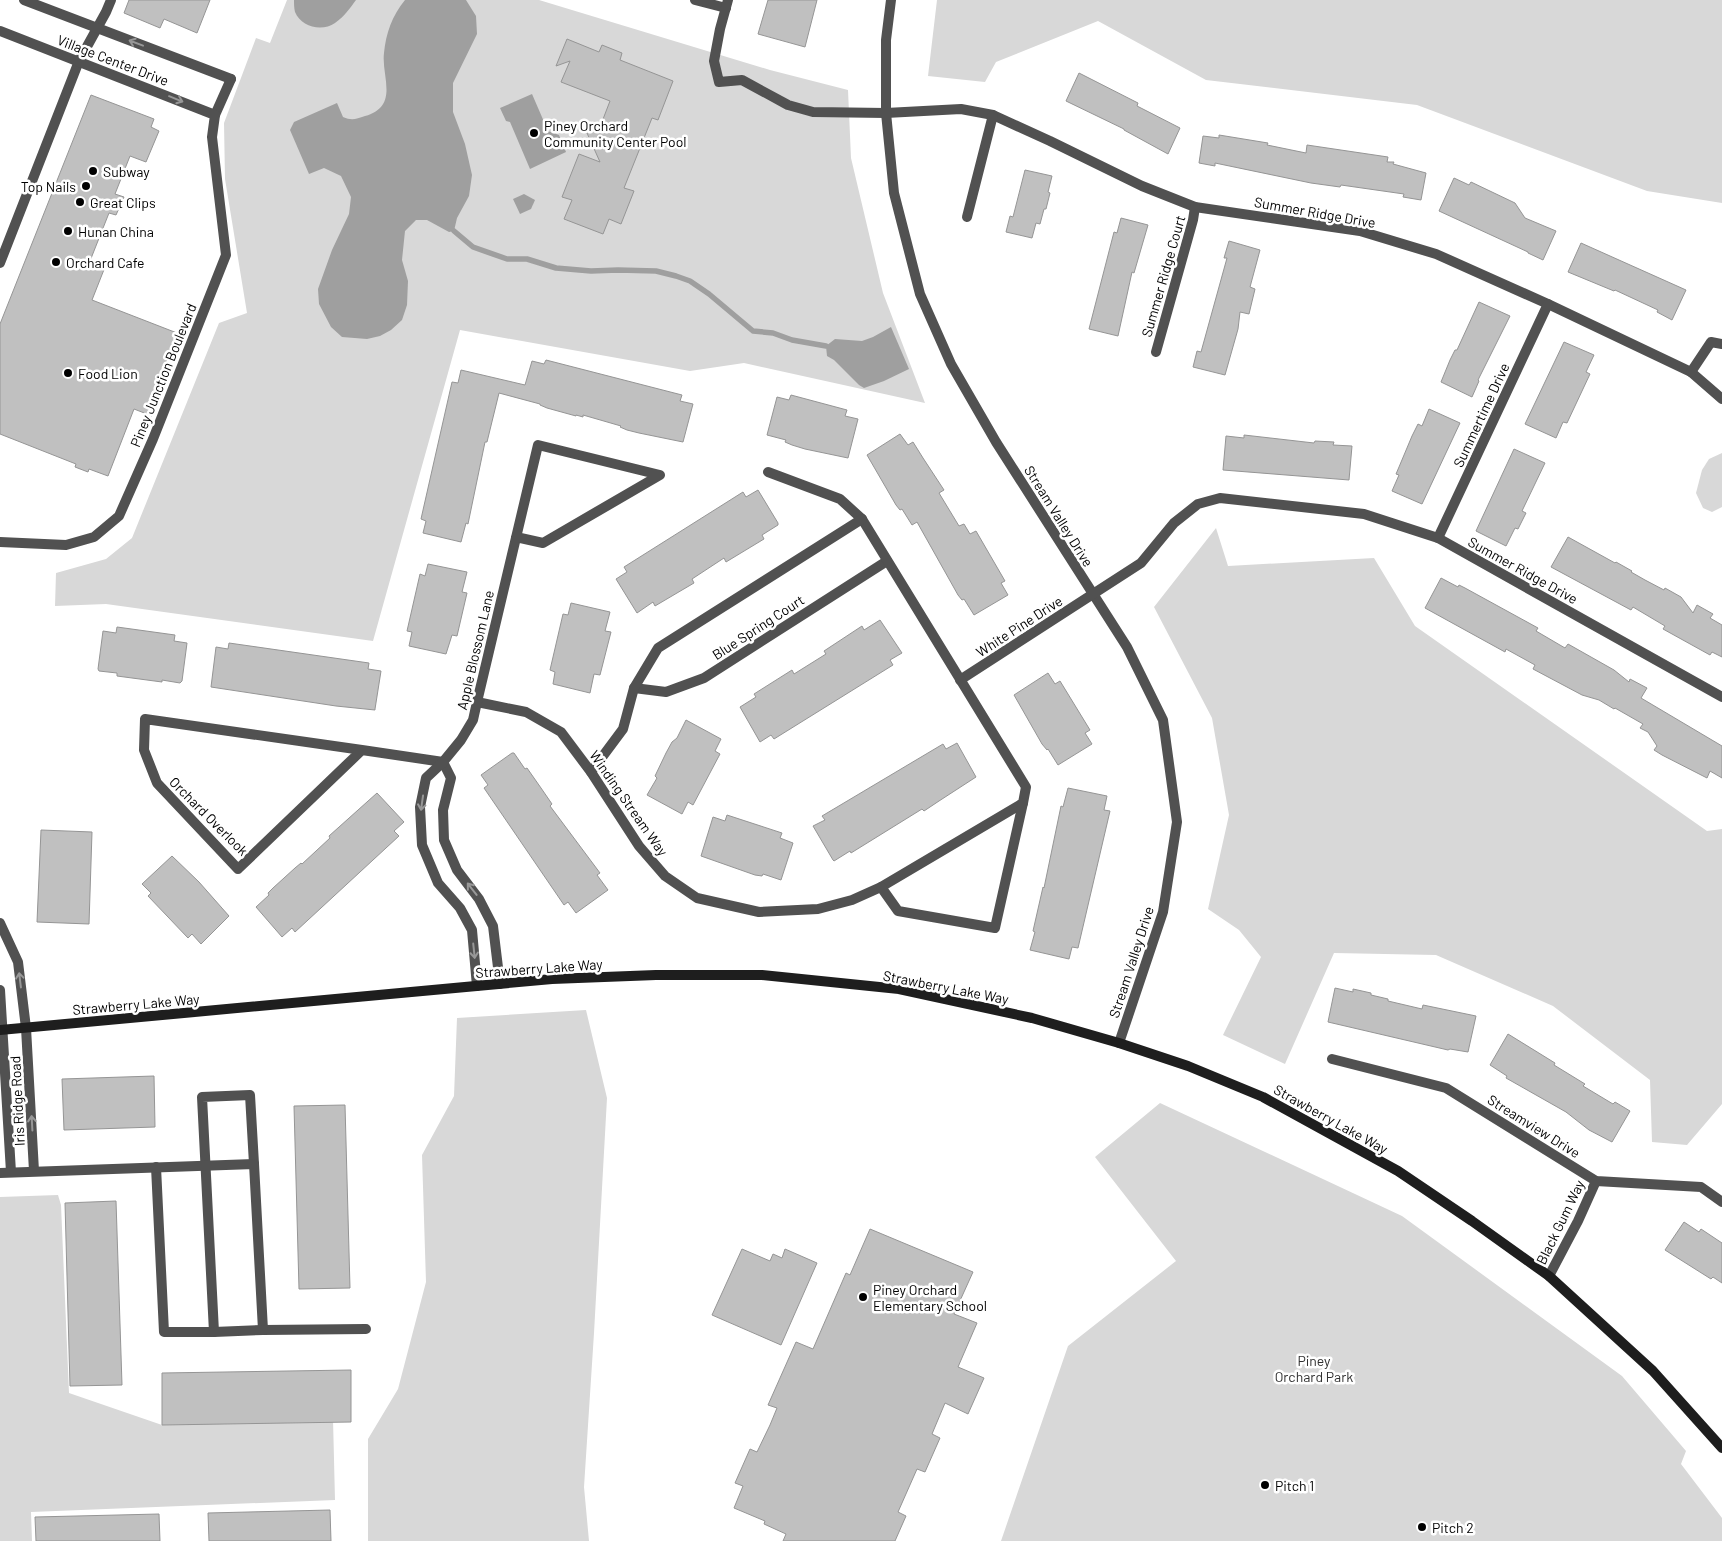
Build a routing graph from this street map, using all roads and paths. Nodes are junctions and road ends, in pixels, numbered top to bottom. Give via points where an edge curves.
1 (24, 0) edge
2 (111, 0) edge
3 (695, 0) edge
4 (891, 0) edge
5 (727, 4) edge
6 (97, 28) junction
7 (0, 31) edge
8 (79, 60) junction
9 (231, 79) joint
10 (886, 113) junction
11 (216, 115) junction
12 (993, 115) junction
13 (1195, 207) junction
14 (967, 217) dead end
15 (0, 263) edge
16 (1548, 304) junction
17 (1722, 344) edge
18 (1156, 352) dead end
19 (1691, 372) junction
20 (1722, 399) edge
21 (768, 472) dead end
22 (862, 519) junction
23 (516, 537) junction
24 (1438, 538) junction
25 (0, 542) edge
26 (887, 561) junction
27 (1092, 595) junction
28 (960, 680) junction
29 (634, 688) junction
30 (1722, 697) edge
31 (477, 702) junction
32 (362, 750) junction
33 (444, 762) junction
34 (591, 772) junction
35 (1023, 803) junction
36 (881, 887) junction
37 (0, 923) edge
38 (500, 984) junction
39 (477, 986) junction
40 (0, 990) edge
41 (26, 1028) junction
42 (1, 1030) edge
43 (1119, 1043) junction
44 (1332, 1059) dead end
45 (254, 1164) junction
46 (206, 1166) junction
47 (156, 1167) junction
48 (34, 1171) junction
49 (0, 1172) edge
50 (11, 1172) junction
51 (1596, 1181) junction
52 (1722, 1202) edge
53 (1549, 1276) junction
54 (366, 1329) dead end
55 (262, 1330) junction
56 (214, 1332) junction
57 (1722, 1448) edge

1 - 6 street, Village Center Drive
2 - 6 street
3 - 5 street
4 - 10 street, Stream Valley Drive via 886,40
5 - 10 street, Summer Ridge Drive via 714,62 719,82 742,80 788,105 813,112
6 - 8 street
9 -> 6 street, Village Center Drive
7 - 8 street, Village Center Drive
8 -> 11 street, Village Center Drive
8 - 15 street
9 - 11 street, Piney Junction Boulevard
10 - 12 street, Summer Ridge Drive via 961,109
10 - 27 street, Stream Valley Drive via 894,193 920,294 951,364
11 - 25 street, Piney Junction Boulevard via 212,137 226,255 119,516 94,537 66,545
12 - 13 street, Summer Ridge Drive via 1142,186
12 - 14 street
13 - 16 street, Summer Ridge Drive via 1360,231 1436,254
13 - 18 street, Summer Ridge Court
16 - 19 street, Summer Ridge Drive
16 - 24 street, Summertime Drive
17 - 19 street via 1711,342
19 - 20 street, Summer Ridge Drive
21 - 22 street via 840,499
22 - 26 street
22 - 29 street via 658,648
23 - 23 street, Apple Blossom Lane via 543,543 660,475 538,445
23 - 31 street, Apple Blossom Lane
24 - 27 street, Summer Ridge Drive via 1364,514 1220,498 1198,504 1174,523 1141,563
24 - 30 street, Summer Ridge Drive
26 - 28 street
26 - 29 street, Blue Spring Court via 704,678 666,692
27 - 28 street, White Pine Drive
27 - 43 street, Stream Valley Drive via 1127,647 1163,720 1177,822 1163,912
28 - 35 street via 1026,787
29 - 34 street via 623,729
31 - 33 street, Apple Blossom Lane via 473,720
31 - 34 street, Winding Stream Way via 526,712 561,732
32 - 32 street, Orchard Overlook via 184,724 145,719 144,750 156,783 238,869
32 - 33 street, Orchard Overlook
38 -> 33 street via 493,926 479,899 457,870 444,840 443,810 451,778
33 -> 39 street, Apple Blossom Lane via 426,778 420,807 422,845 438,882 460,908 472,930
34 - 36 street, Winding Stream Way via 640,846 665,876 697,898 758,912 818,909 852,900
35 - 36 street, Winding Stream Way
35 - 36 street via 995,928 898,911
41 -> 37 street, Iris Ridge Road via 18,962
38 - 39 street, Strawberry Lake Way
38 - 43 street, Strawberry Lake Way via 656,975 762,975 899,989 1032,1018
39 - 41 street, Strawberry Lake Way
40 - 42 street, Iris Ridge Road
41 - 42 street, Strawberry Lake Way
48 -> 41 street, Iris Ridge Road
42 - 50 street, Iris Ridge Road
43 - 53 street, Strawberry Lake Way via 1188,1066 1263,1097 1398,1171
44 - 51 street, Streamview Drive via 1446,1088
45 - 46 street
45 - 46 street via 250,1095 202,1097
45 - 55 street
46 - 47 street
46 - 56 street
47 - 48 street
47 - 56 street via 164,1332
48 - 50 street
49 - 50 street
51 - 52 street, Streamview Drive via 1701,1187
51 - 53 street, Black Gum Way
53 - 57 street, Strawberry Lake Way via 1653,1371
54 - 55 street
55 - 56 street

